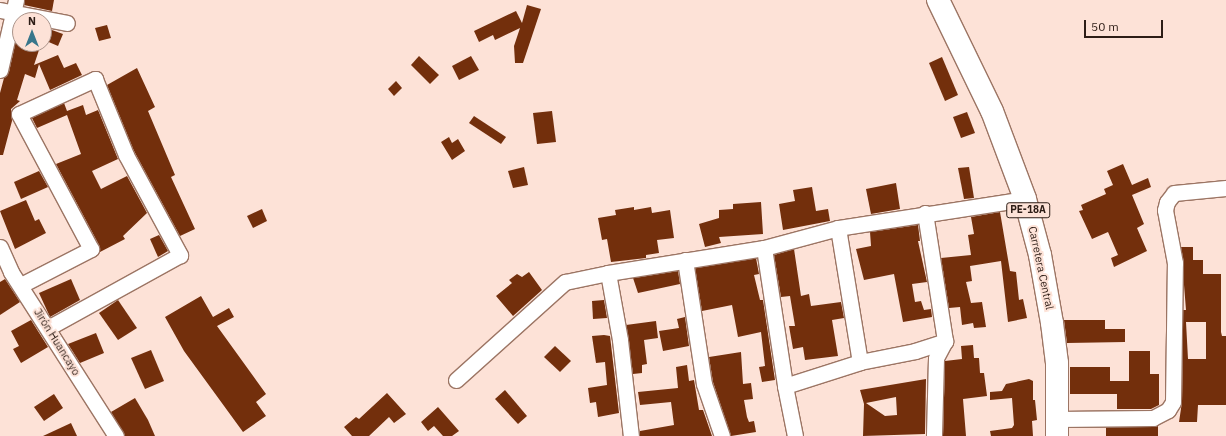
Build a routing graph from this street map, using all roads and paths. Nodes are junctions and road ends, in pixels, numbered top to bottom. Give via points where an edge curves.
1 (938, 0) edge
2 (10, 8) edge
3 (67, 24) dead end
4 (0, 70) edge
5 (1226, 188) edge
6 (1025, 199) junction
7 (925, 213) junction
8 (838, 228) junction
9 (0, 247) edge
10 (764, 248) junction
11 (685, 260) junction
12 (608, 273) junction
13 (21, 285) junction
14 (48, 328) junction
15 (945, 341) junction
16 (860, 362) junction
17 (456, 380) dead end
18 (784, 386) junction
19 (1057, 428) edge
20 (116, 436) edge
21 (631, 436) edge
22 (722, 436) edge
23 (795, 436) edge
24 (934, 436) edge

1 - 6 highway, Carretera Central / PE-18A via 992,111
2 - 3 street
2 - 4 street
5 - 19 street via 1174,193 1166,206 1175,263 1172,402 1168,410 1153,418
6 - 7 street
6 - 19 highway, Carretera Central / PE-18A via 1040,255 1052,323 1057,363
7 - 8 street
7 - 15 street
8 - 10 street
8 - 16 street
9 - 13 street, Jirón Huancayo via 11,272
10 - 11 street
10 - 18 street
11 - 12 street
11 - 22 street via 704,384
12 - 17 street via 566,282
12 - 21 street via 620,340
13 - 14 street, Jirón Huancayo
13 - 14 street via 91,249 19,114 95,79 126,155 180,255
14 - 20 street, Jirón Huancayo
15 - 16 street via 915,351
15 - 24 street via 936,358
16 - 18 street
18 - 23 street

